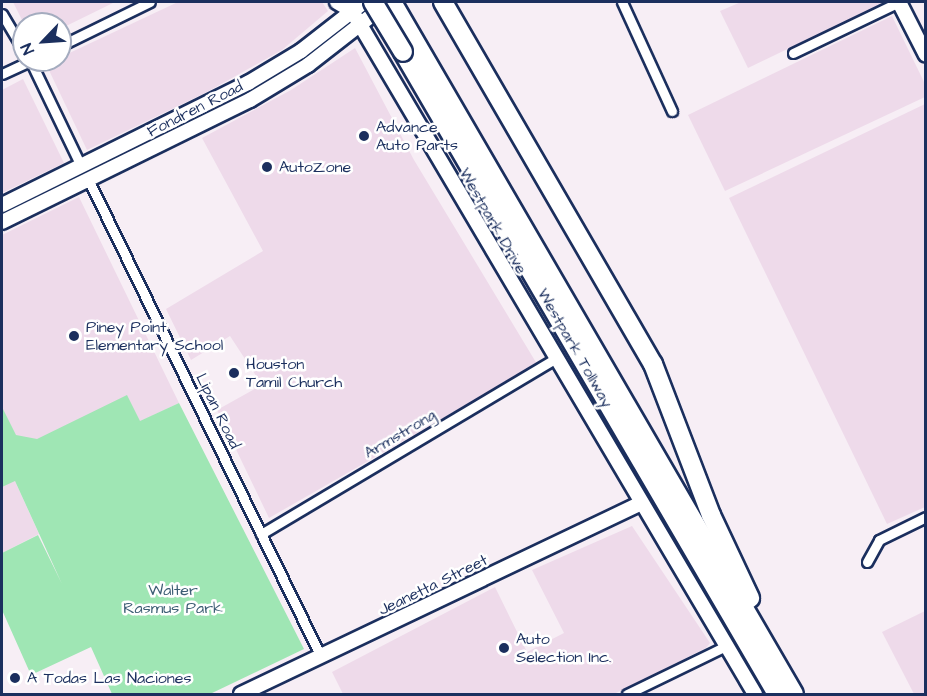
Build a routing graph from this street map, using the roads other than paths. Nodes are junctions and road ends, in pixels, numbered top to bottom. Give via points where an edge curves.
1 (150, 2) edge
2 (337, 2) edge
3 (364, 2) edge
4 (373, 2) edge
5 (390, 2) edge
6 (443, 2) edge
7 (621, 2) edge
8 (899, 2) edge
9 (352, 6) edge
10 (2, 14) edge
11 (360, 24) junction
12 (12, 31) edge
13 (72, 40) edge
14 (409, 47) junction
15 (793, 53) dead end
16 (926, 55) edge
17 (282, 62) junction
18 (37, 72) edge
19 (290, 76) junction
20 (199, 109) junction
21 (672, 111) dead end
22 (205, 124) junction
23 (85, 172) junction
24 (2, 205) edge
25 (2, 222) edge
26 (554, 359) junction
27 (639, 504) junction
28 (926, 517) edge
29 (261, 534) junction
30 (867, 562) dead end
31 (726, 646) junction
32 (321, 657) junction
33 (241, 694) edge
34 (627, 694) edge
35 (755, 694) edge
36 (777, 694) edge
37 (794, 694) edge

1 - 13 street
2 - 9 main road, Westpark Drive
3 - 9 main road, Fondren Road
4 - 14 highway, Westpark Tollway, bridge
5 - 11 main road, Fondren Road
5 - 14 highway, Westpark Tollway
6 - 37 highway via 653,364 711,515
7 - 21 street
8 - 15 street
8 - 16 main road
9 - 11 main road, Westpark Drive
9 - 17 main road, Fondren Road
10 - 12 street
11 - 19 main road, Fondren Road
11 - 26 main road, Westpark Drive
14 - 36 highway, Westpark Tollway
14 - 37 highway, Westpark Tollway
17 - 19 main road
17 - 20 main road, Fondren Road
18 - 23 street, Lipan Road
19 - 22 main road, Fondren Road
20 - 22 main road
20 - 23 main road, Fondren Road via 133,141 114,159
22 - 23 main road, Fondren Road
23 - 24 main road, Fondren Road
23 - 25 main road, Fondren Road
23 - 29 street, Lipan Road
26 - 27 main road, Westpark Drive
26 - 29 street, Armstrong
27 - 31 main road, Westpark Drive
27 - 32 main road, Jeanetta Street
28 - 30 street via 879,540
29 - 32 street, Lipan Road
31 - 34 street
31 - 35 main road, Westpark Drive
32 - 33 main road, Jeanetta Street

